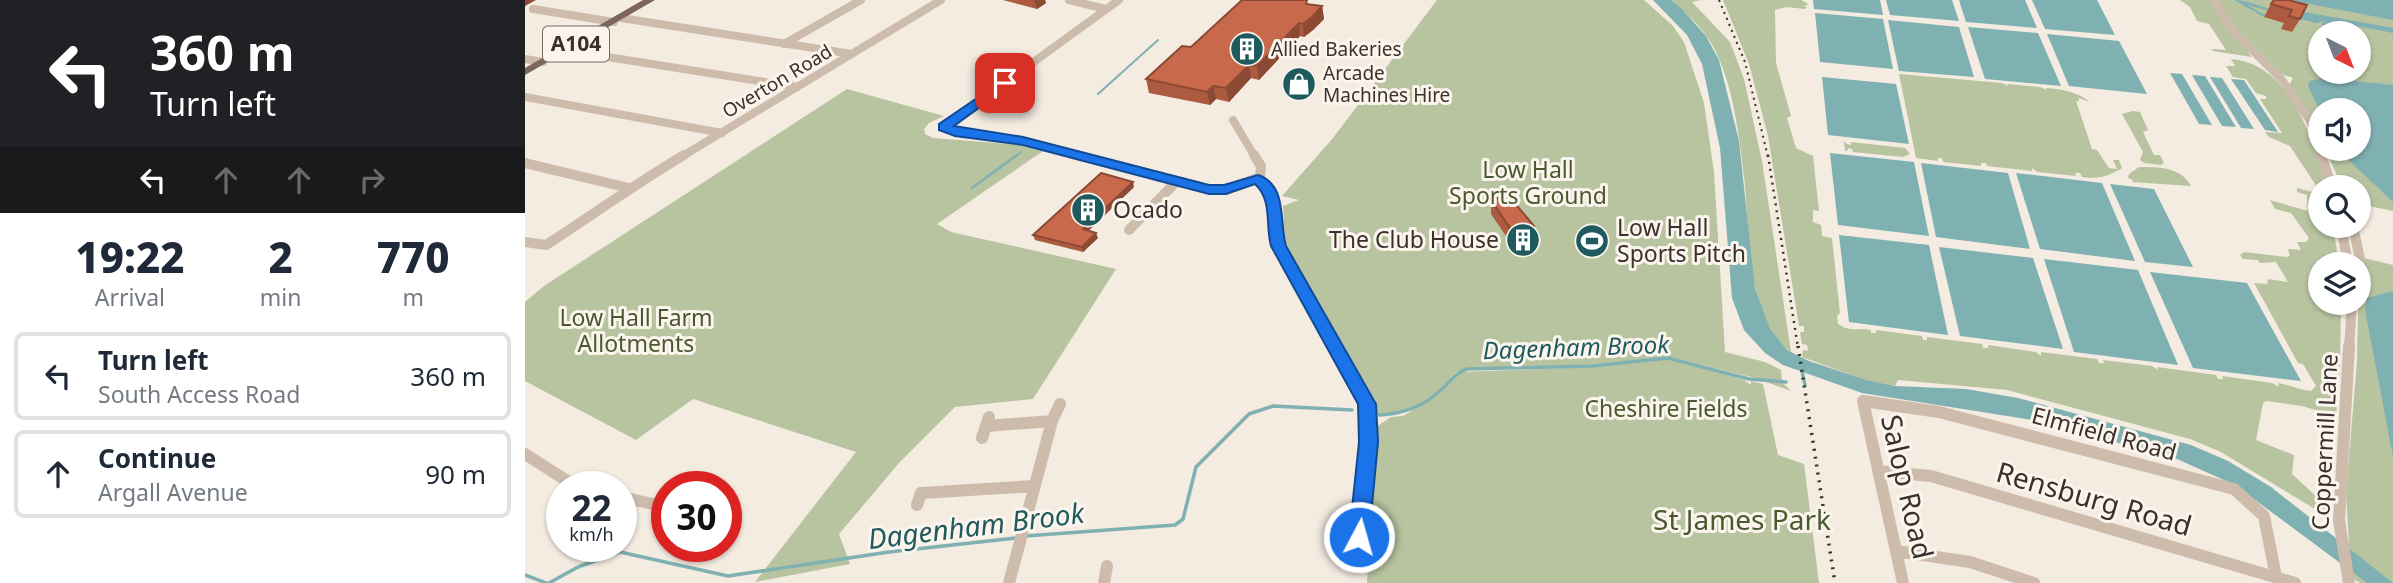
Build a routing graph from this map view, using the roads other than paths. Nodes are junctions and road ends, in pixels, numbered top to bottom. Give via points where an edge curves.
1 (650, 0) edge
2 (861, 0) edge
3 (941, 0) edge
4 (1069, 0) edge
5 (1119, 0) edge
6 (2214, 0) edge
7 (533, 9) dead end
8 (1107, 9) junction
9 (617, 20) junction
10 (783, 44) junction
11 (576, 52) dead end
12 (852, 54) junction
13 (525, 59) edge
14 (543, 62) junction
15 (525, 72) edge
16 (797, 87) junction
17 (525, 97) edge
18 (1233, 120) dead end
19 (722, 133) junction
20 (525, 163) edge
21 (2328, 175) edge
22 (1258, 179) junction
23 (1177, 182) junction
24 (629, 188) junction
25 (1129, 230) dead end
26 (525, 243) edge
27 (2350, 315) edge
28 (1863, 401) joint
29 (1060, 404) dead end
30 (1052, 421) junction
31 (985, 427) dead end
32 (525, 454) edge
33 (552, 471) edge
34 (1878, 471) junction
35 (1034, 485) junction
36 (917, 505) dead end
37 (1896, 551) junction
38 (1356, 555) dead end
39 (1107, 566) dead end
40 (2276, 577) junction
41 (1009, 583) edge
42 (1104, 583) edge
43 (1903, 583) edge
44 (2034, 583) edge
45 (2294, 583) edge
46 (2349, 583) edge

1 - 9 main road, A104
2 - 10 street
3 - 12 street, Overton Road
4 - 8 street
5 - 8 street
6 - 21 street via 2239,40 2282,80 2310,121
7 - 9 street
8 - 23 street via 944,127 1023,141
9 - 10 street
9 - 14 main road, A104
10 - 12 street
11 - 16 street
12 - 16 street, Overton Road
13 - 14 street
14 - 15 main road, A104
16 - 19 street, Overton Road
17 - 19 street
18 - 22 street via 1261,166
19 - 24 street, Overton Road
20 - 24 street
22 - 23 street via 1219,190
22 - 38 street via 1273,199 1276,239 1283,255 1367,404 1368,442
23 - 25 street
24 - 26 street, Overton Road via 547,250
27 - 46 street, Coppermill Lane via 2339,520
28 - 34 street, Salop Road
28 - 40 street, Elmfield Road via 1939,412 2234,489 2265,516
29 - 30 street
30 - 31 street
30 - 35 street
32 - 33 street
34 - 37 street, Salop Road
34 - 40 street, Rensburg Road via 1931,476
35 - 36 street via 921,493
35 - 41 street
37 - 43 street, Salop Road
37 - 44 street via 1970,562
39 - 42 street
40 - 45 street, Rensburg Road

